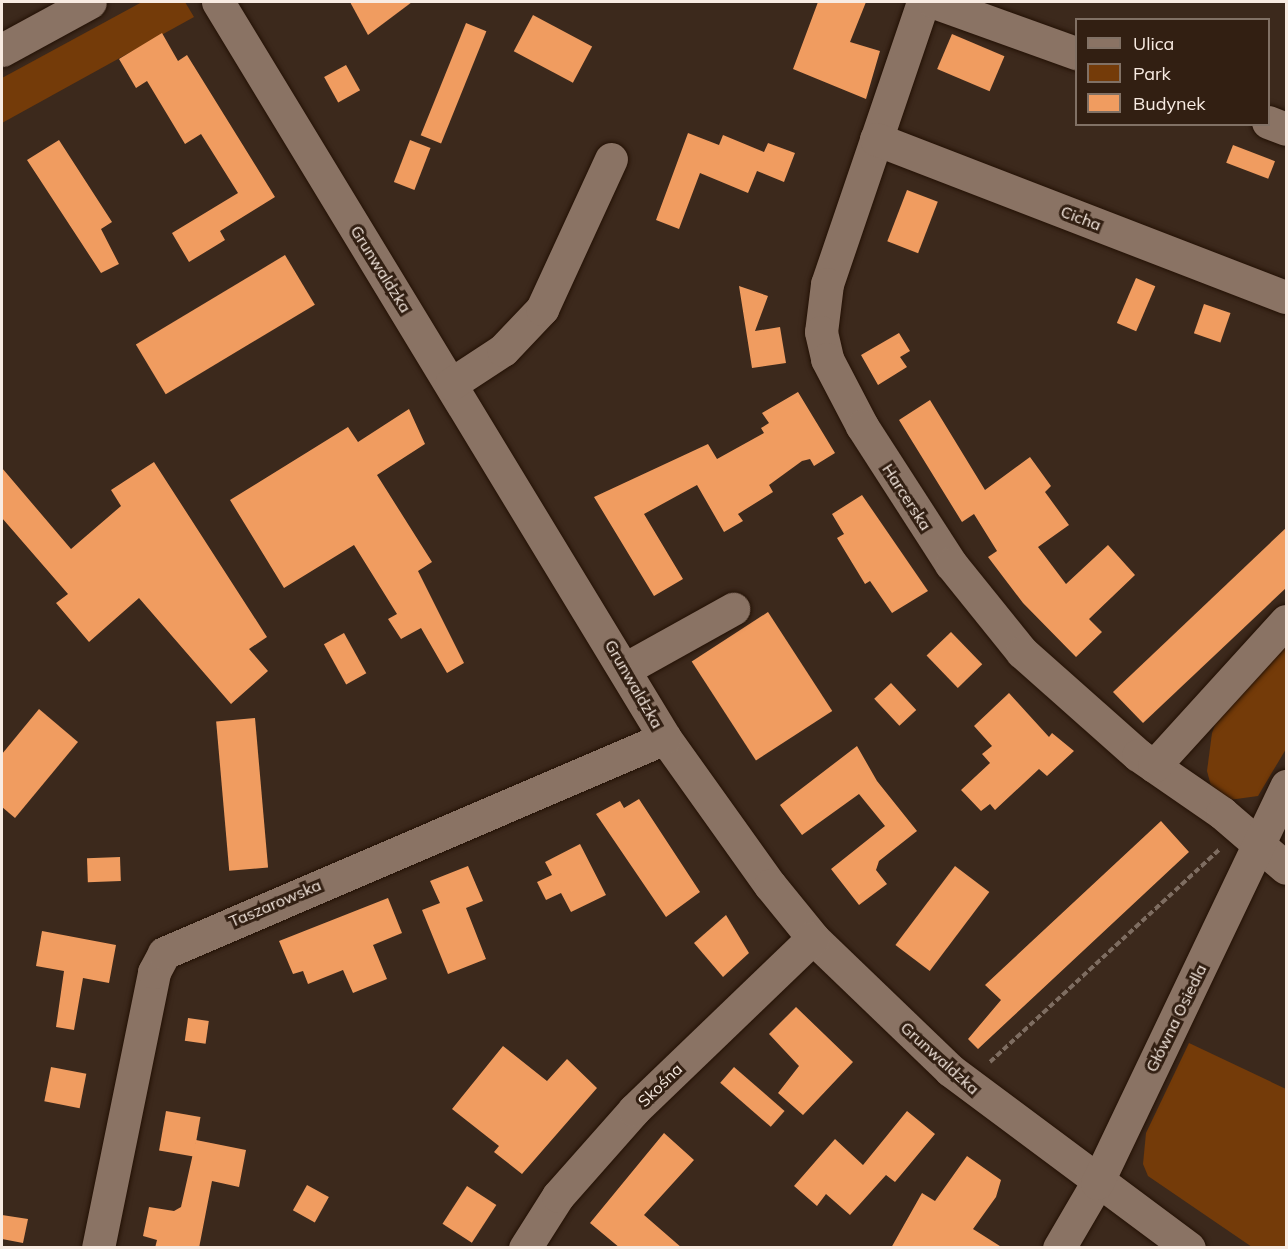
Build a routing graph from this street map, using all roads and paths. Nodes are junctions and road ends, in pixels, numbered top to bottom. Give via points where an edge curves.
1 (90, 2) edge
2 (218, 2) edge
3 (923, 2) edge
4 (934, 2) edge
5 (2, 50) edge
6 (1075, 52) edge
7 (1270, 122) edge
8 (1287, 129) edge
9 (876, 138) junction
10 (611, 159) dead end
11 (1287, 297) edge
12 (451, 384) junction
13 (733, 609) dead end
14 (1287, 621) edge
15 (625, 669) junction
16 (665, 738) junction
17 (1154, 766) junction
18 (1287, 786) edge
19 (1250, 836) junction
20 (1287, 868) edge
21 (813, 938) junction
22 (987, 1065) dead end
23 (1097, 1183) junction
24 (98, 1248) edge
25 (525, 1248) edge
26 (1059, 1248) edge
27 (1189, 1248) edge

1 - 5 street
2 - 12 street, Grunwaldzka
3 - 9 street, Harcerska
4 - 6 street
7 - 8 street
9 - 11 street, Cicha
9 - 17 street, Harcerska via 821,307 827,359 840,390 983,608 1053,684
10 - 12 street via 542,309 503,350
12 - 15 street, Grunwaldzka
13 - 15 street
14 - 17 street
15 - 16 street, Grunwaldzka
16 - 21 street, Grunwaldzka via 702,795
16 - 24 street, Taszarowska via 164,953 154,972
17 - 19 street, Harcerska
18 - 19 street, Główna Osiedla
19 - 20 street, Harcerska
19 - 22 path
19 - 23 street, Główna Osiedla
21 - 23 street, Grunwaldzka via 950,1070
21 - 25 street, Skośna via 634,1110 558,1196
23 - 26 street, Główna Osiedla
23 - 27 street, Grunwaldzka

